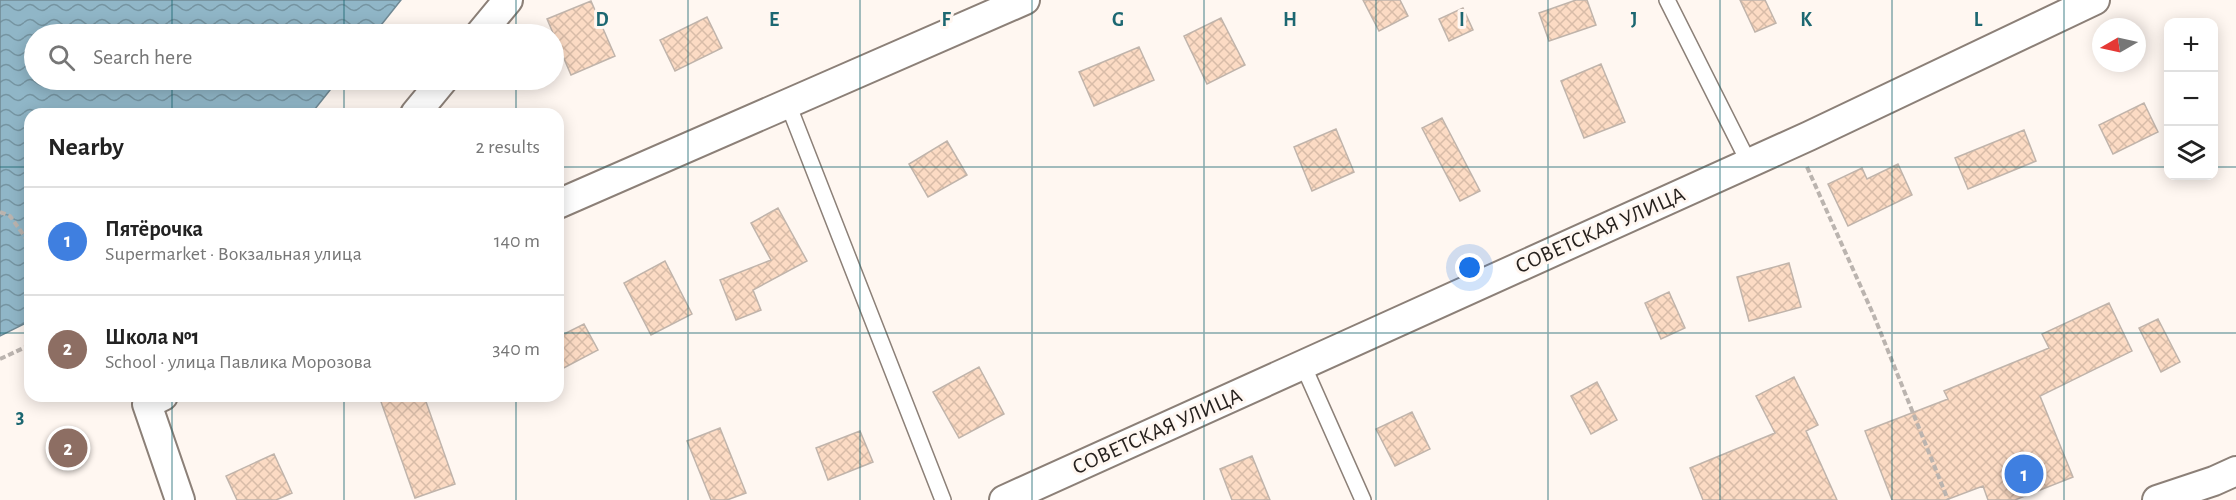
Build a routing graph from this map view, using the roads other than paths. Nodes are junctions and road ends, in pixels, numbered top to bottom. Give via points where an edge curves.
1 (508, 0) edge
2 (1025, 0) edge
3 (1667, 0) edge
4 (2095, 0) edge
5 (488, 24) edge
6 (435, 90) edge
7 (788, 104) junction
8 (420, 108) edge
9 (1749, 163) junction
10 (564, 201) edge
11 (1303, 365) junction
12 (156, 402) edge
13 (2236, 471) edge
14 (180, 500) edge
15 (944, 500) edge
16 (1004, 500) edge
17 (1364, 500) edge
18 (2157, 500) edge

1 - 5 street
2 - 7 street
3 - 9 lane
4 - 9 street, СОВЕТСКАЯ УЛИЦА
6 - 8 street
7 - 10 street
7 - 15 lane
9 - 11 street, СОВЕТСКАЯ УЛИЦА
11 - 16 street, СОВЕТСКАЯ УЛИЦА
11 - 17 lane
12 - 14 street
13 - 18 street

